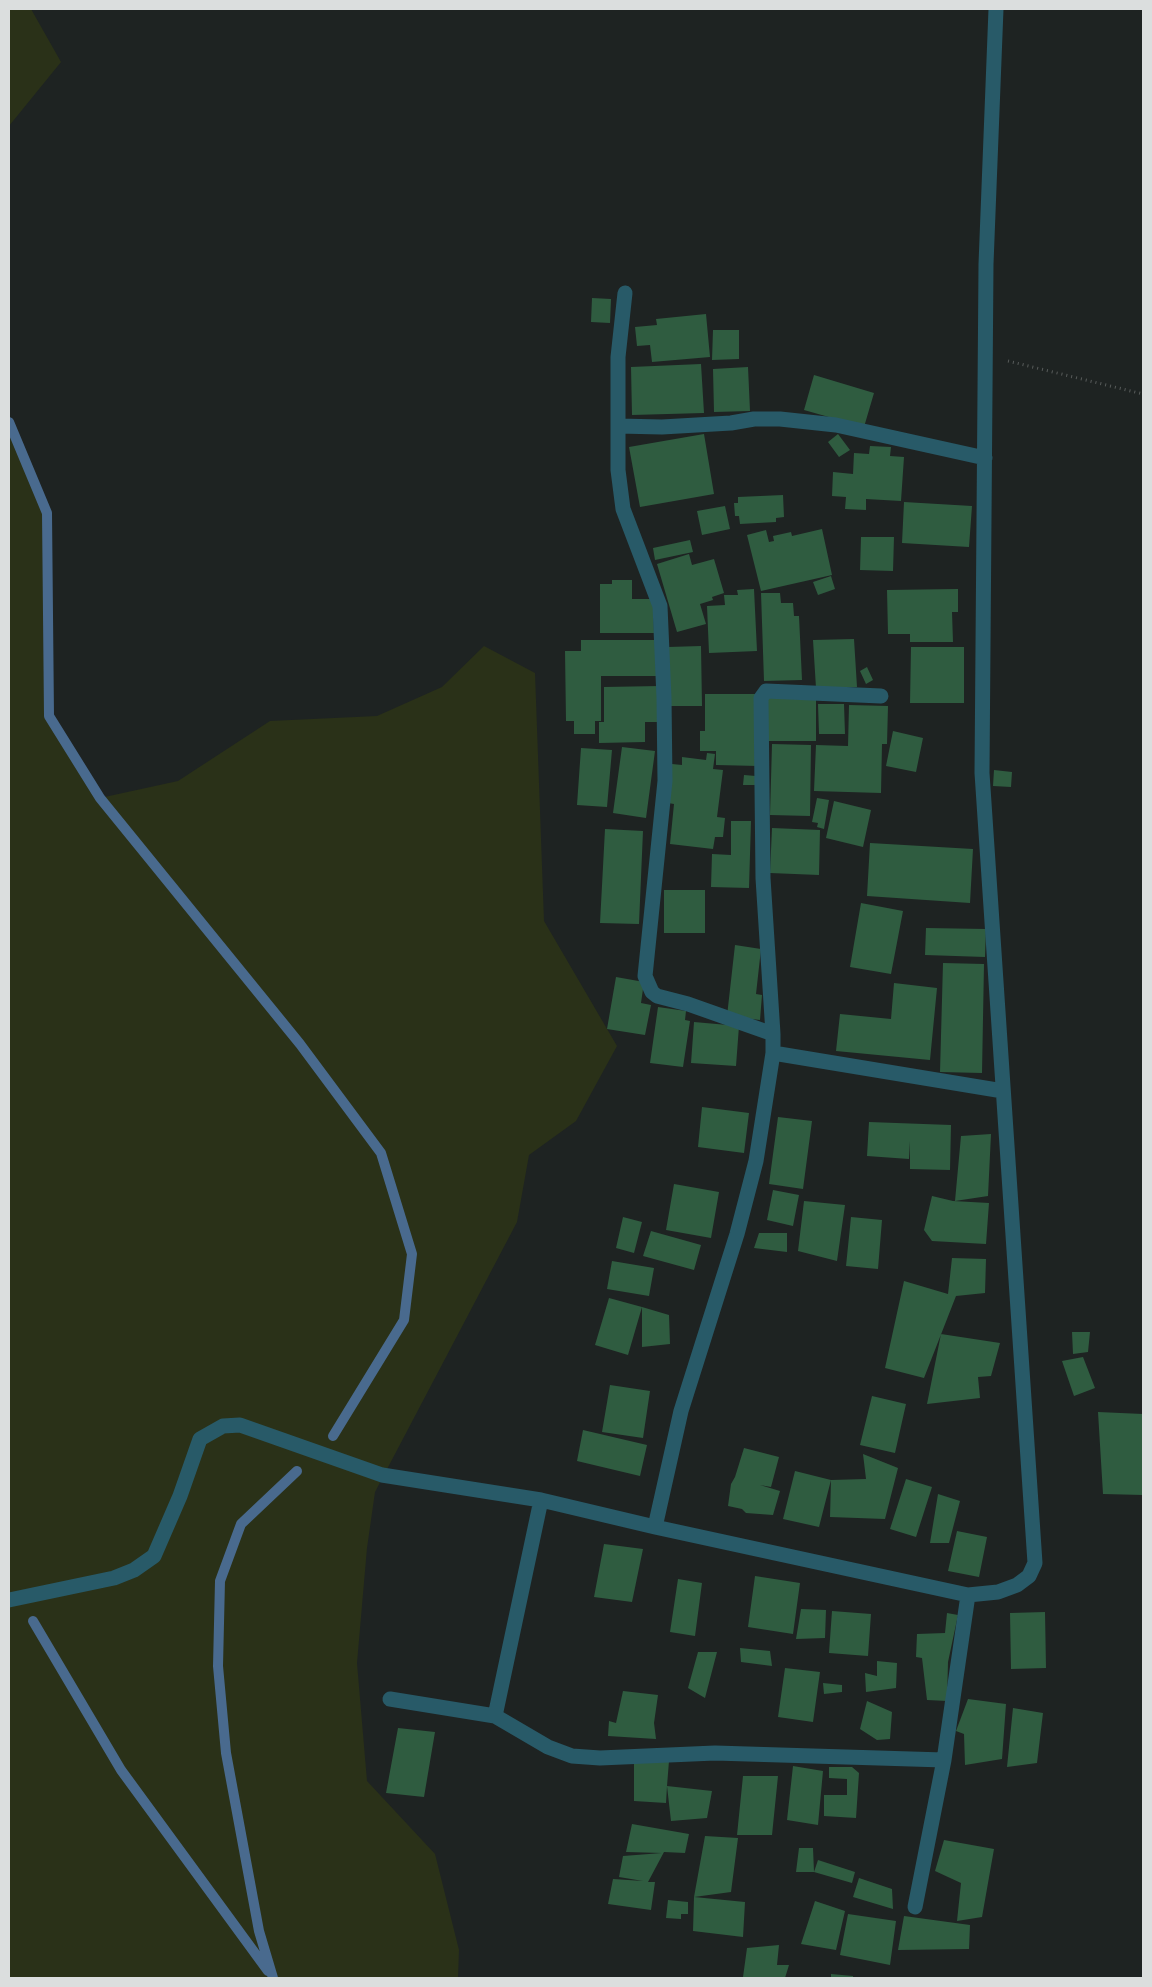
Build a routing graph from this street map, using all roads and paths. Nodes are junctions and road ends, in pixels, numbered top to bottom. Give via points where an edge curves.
1 (996, 9) edge
2 (624, 293) dead end
3 (985, 356) junction
4 (1143, 394) edge
5 (618, 426) junction
6 (985, 458) junction
7 (881, 696) dead end
8 (773, 1034) junction
9 (773, 1053) junction
10 (1003, 1091) junction
11 (541, 1500) junction
12 (655, 1527) junction
13 (968, 1595) junction
14 (9, 1600) edge
15 (390, 1699) dead end
16 (495, 1716) junction
17 (944, 1760) junction
18 (914, 1907) dead end

1 - 3 street
2 - 5 street via 618,357
3 - 4 path
3 - 6 street
5 - 6 street via 662,427 780,419 836,425
5 - 8 street via 618,470 623,509 660,606 664,781 645,976 657,996
6 - 10 street via 982,773
7 - 8 street via 766,691 761,698 763,878
8 - 9 street
9 - 10 street
9 - 12 street via 756,1161 737,1234 681,1411
10 - 13 street via 1035,1563 1029,1576 1017,1585 998,1592
11 - 12 street
11 - 14 street via 382,1475 257,1430 240,1425 223,1426 200,1439 154,1556 134,1570 114,1578
11 - 16 street
12 - 13 street
13 - 17 street
15 - 16 street
16 - 17 street via 548,1747 572,1756 600,1758 715,1753
17 - 18 street

